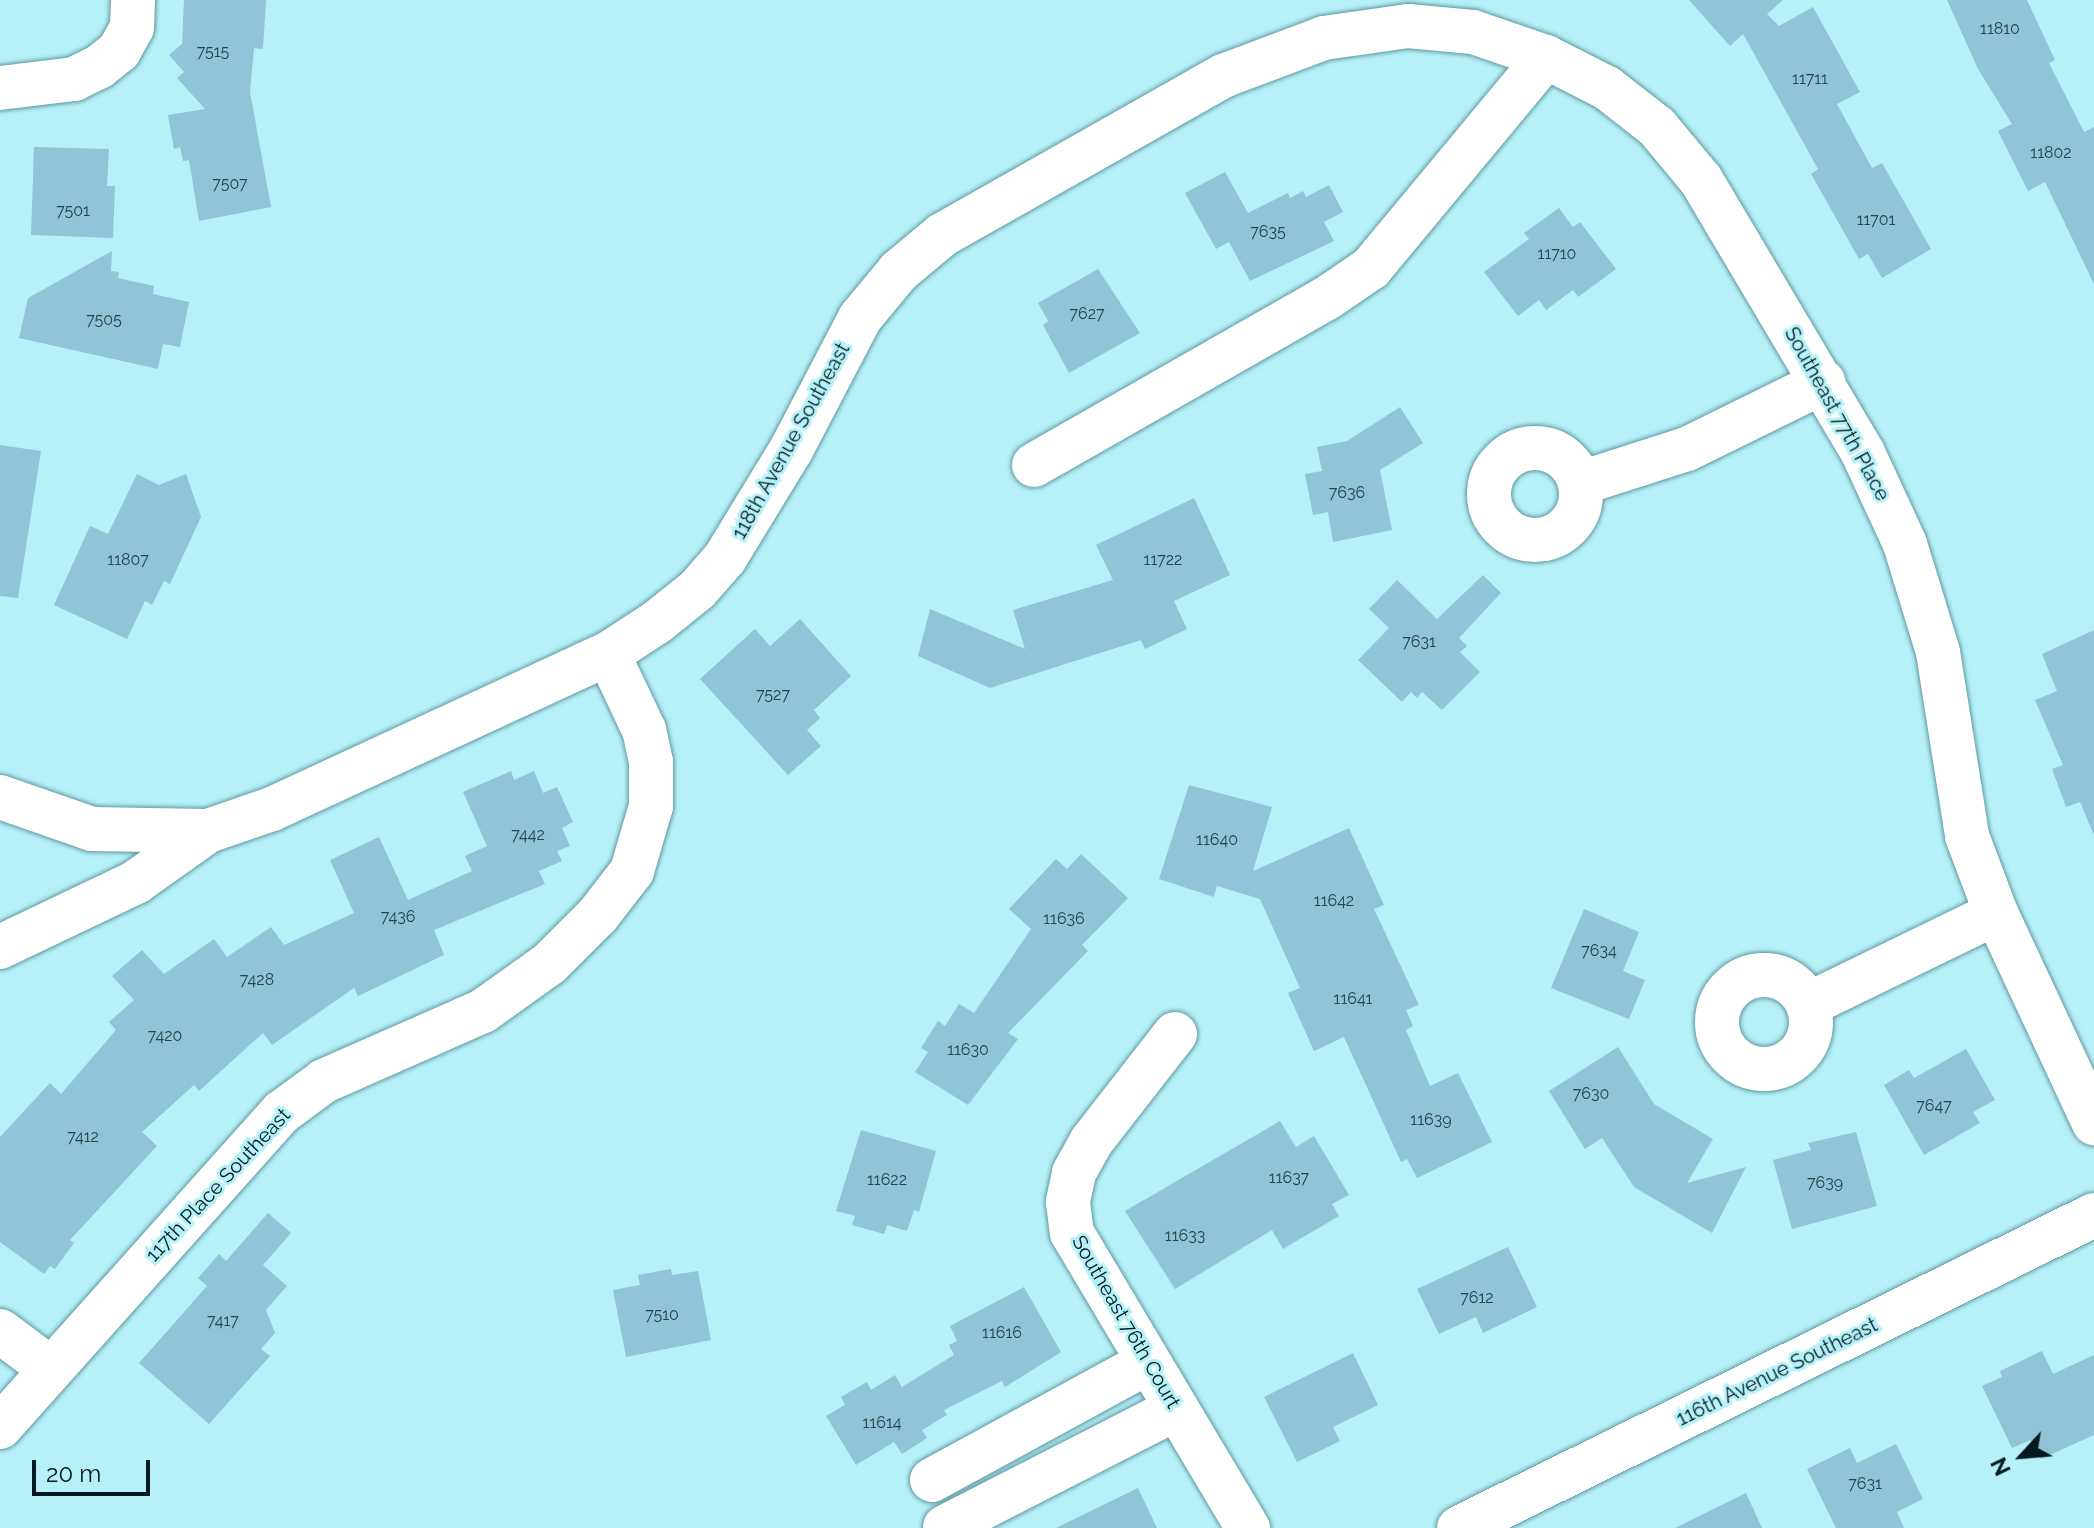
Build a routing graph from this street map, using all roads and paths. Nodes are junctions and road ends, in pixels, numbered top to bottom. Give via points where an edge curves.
1 (133, 0) edge
2 (1546, 57) junction
3 (0, 88) edge
4 (1823, 382) junction
5 (1034, 465) dead end
6 (1581, 483) dead end
7 (608, 654) junction
8 (0, 797) edge
9 (208, 831) junction
10 (1996, 913) junction
11 (0, 947) edge
12 (1809, 1004) dead end
13 (1175, 1034) dead end
14 (2094, 1123) edge
15 (2094, 1215) edge
16 (0, 1331) edge
17 (1148, 1362) junction
18 (51, 1369) junction
19 (1176, 1409) junction
20 (0, 1427) edge
21 (932, 1480) dead end
22 (945, 1527) edge
23 (1248, 1528) edge
24 (1459, 1528) edge

1 - 3 street via 132,28 119,51 99,67 74,79
2 - 4 street, Southeast 77th Place via 1607,88 1657,127 1701,180
2 - 5 street via 1371,268
2 - 7 street, 118th Avenue Southeast via 1473,32 1408,26 1324,38 1223,76 942,235 899,271 860,318 791,450 725,558 687,598
4 - 6 street via 1687,449
4 - 10 street, Southeast 77th Place via 1905,544 1938,652 1967,836
7 - 9 street, 118th Avenue Southeast via 272,809
7 - 18 street, 117th Place Southeast via 644,730 651,762 651,806 632,871 598,915 549,964 483,1011 324,1081 282,1112
8 - 9 street via 92,829
9 - 11 street, 118th Avenue Southeast via 136,882
10 - 12 street
10 - 14 street, Southeast 77th Place
13 - 17 street, Southeast 76th Court via 1091,1142 1074,1173 1068,1202 1072,1233 1084,1257
15 - 24 street, 116th Avenue Southeast
16 - 18 street
17 - 19 street, Southeast 76th Court
17 - 21 street
18 - 20 street, 117th Place Southeast
19 - 22 street
19 - 23 street, Southeast 76th Court

